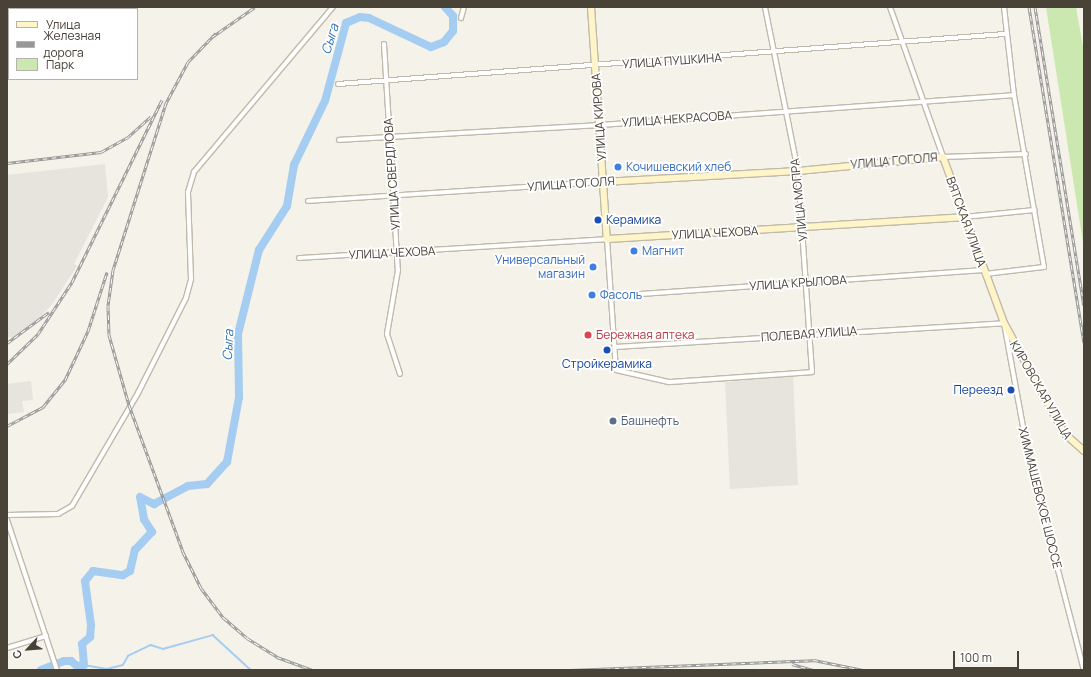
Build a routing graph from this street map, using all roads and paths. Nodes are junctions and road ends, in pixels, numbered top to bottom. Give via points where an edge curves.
1 (333, 7) edge
2 (464, 7) edge
3 (591, 7) edge
4 (765, 7) edge
5 (890, 7) edge
6 (1004, 7) edge
7 (461, 18) dead end
8 (1005, 34) junction
9 (384, 44) dead end
10 (902, 44) junction
11 (772, 53) junction
12 (595, 66) junction
13 (386, 80) junction
14 (338, 84) dead end
15 (1014, 95) junction
16 (922, 101) junction
17 (784, 111) junction
18 (599, 125) junction
19 (389, 137) junction
20 (339, 140) dead end
21 (1026, 154) junction
22 (942, 157) junction
23 (798, 171) junction
24 (604, 182) junction
25 (393, 196) junction
26 (308, 201) dead end
27 (1035, 210) junction
28 (964, 217) junction
29 (802, 228) junction
30 (607, 239) junction
31 (397, 252) junction
32 (299, 258) dead end
33 (984, 272) junction
34 (806, 283) junction
35 (612, 296) junction
36 (1004, 323) junction
37 (810, 334) junction
38 (615, 347) junction
39 (616, 370) joint
40 (400, 374) dead end
41 (1084, 451) edge
42 (7, 515) edge
43 (7, 520) edge
44 (46, 636) junction
45 (7, 648) edge
46 (57, 670) edge
47 (1084, 670) edge

1 - 42 street via 194,172 188,192 191,279 186,298 138,393 72,506 58,514
2 - 7 street
3 - 12 main road, УЛИЦА КИРОВА
4 - 11 street, УЛИЦА МОПРА
5 - 10 street, ВЯТСКАЯ УЛИЦА
6 - 8 street
8 - 10 street, УЛИЦА ПУШКИНА
8 - 15 street
9 - 13 street, УЛИЦА СВЕРДЛОВА
10 - 11 street, УЛИЦА ПУШКИНА
10 - 16 street, ВЯТСКАЯ УЛИЦА
11 - 12 street, УЛИЦА ПУШКИНА
11 - 17 street, УЛИЦА МОПРА
12 - 13 street, УЛИЦА ПУШКИНА
12 - 18 main road, УЛИЦА КИРОВА
13 - 14 street, УЛИЦА ПУШКИНА
13 - 19 street, УЛИЦА СВЕРДЛОВА
15 - 16 street, УЛИЦА НЕКРАСОВА
15 - 21 street
16 - 17 street, УЛИЦА НЕКРАСОВА
16 - 22 street, ВЯТСКАЯ УЛИЦА
17 - 18 street, УЛИЦА НЕКРАСОВА
17 - 23 street, УЛИЦА МОПРА
18 - 19 street, УЛИЦА НЕКРАСОВА
18 - 24 main road, УЛИЦА КИРОВА
19 - 20 street, УЛИЦА НЕКРАСОВА
19 - 25 street, УЛИЦА СВЕРДЛОВА
21 - 22 street, УЛИЦА ГОГОЛЯ
21 - 27 street
22 - 23 main road, УЛИЦА ГОГОЛЯ
22 - 28 main road, ВЯТСКАЯ УЛИЦА
23 - 24 main road, УЛИЦА ГОГОЛЯ
23 - 29 street, УЛИЦА МОПРА
24 - 25 street, УЛИЦА ГОГОЛЯ
24 - 30 main road, УЛИЦА КИРОВА
25 - 26 street, УЛИЦА ГОГОЛЯ
25 - 31 street, УЛИЦА СВЕРДЛОВА
27 - 28 street, УЛИЦА ЧЕХОВА
27 - 33 street, УЛИЦА КРЫЛОВА via 1044,267
28 - 29 main road, УЛИЦА ЧЕХОВА
28 - 33 main road, ВЯТСКАЯ УЛИЦА
29 - 30 main road, УЛИЦА ЧЕХОВА
29 - 34 street, УЛИЦА МОПРА
30 - 31 street, УЛИЦА ЧЕХОВА
30 - 35 street, УЛИЦА КИРОВА
31 - 32 street, УЛИЦА ЧЕХОВА
31 - 40 street, УЛИЦА СВЕРДЛОВА via 398,270 387,334
33 - 34 street, УЛИЦА КРЫЛОВА
33 - 36 main road, ВЯТСКАЯ УЛИЦА
34 - 35 street, УЛИЦА КРЫЛОВА
34 - 37 street, УЛИЦА МОПРА
35 - 38 street, УЛИЦА КИРОВА
36 - 37 street, ПОЛЕВАЯ УЛИЦА
36 - 41 main road, КИРОВСКАЯ УЛИЦА via 1064,433
36 - 47 street, ХИММАШЕВСКОЕ ШОССЕ via 1028,454
37 - 38 street, ПОЛЕВАЯ УЛИЦА
37 - 39 street, УЛИЦА МОПРА via 812,372 669,382
38 - 39 street, УЛИЦА КИРОВА
43 - 44 street
44 - 45 street
44 - 46 street

